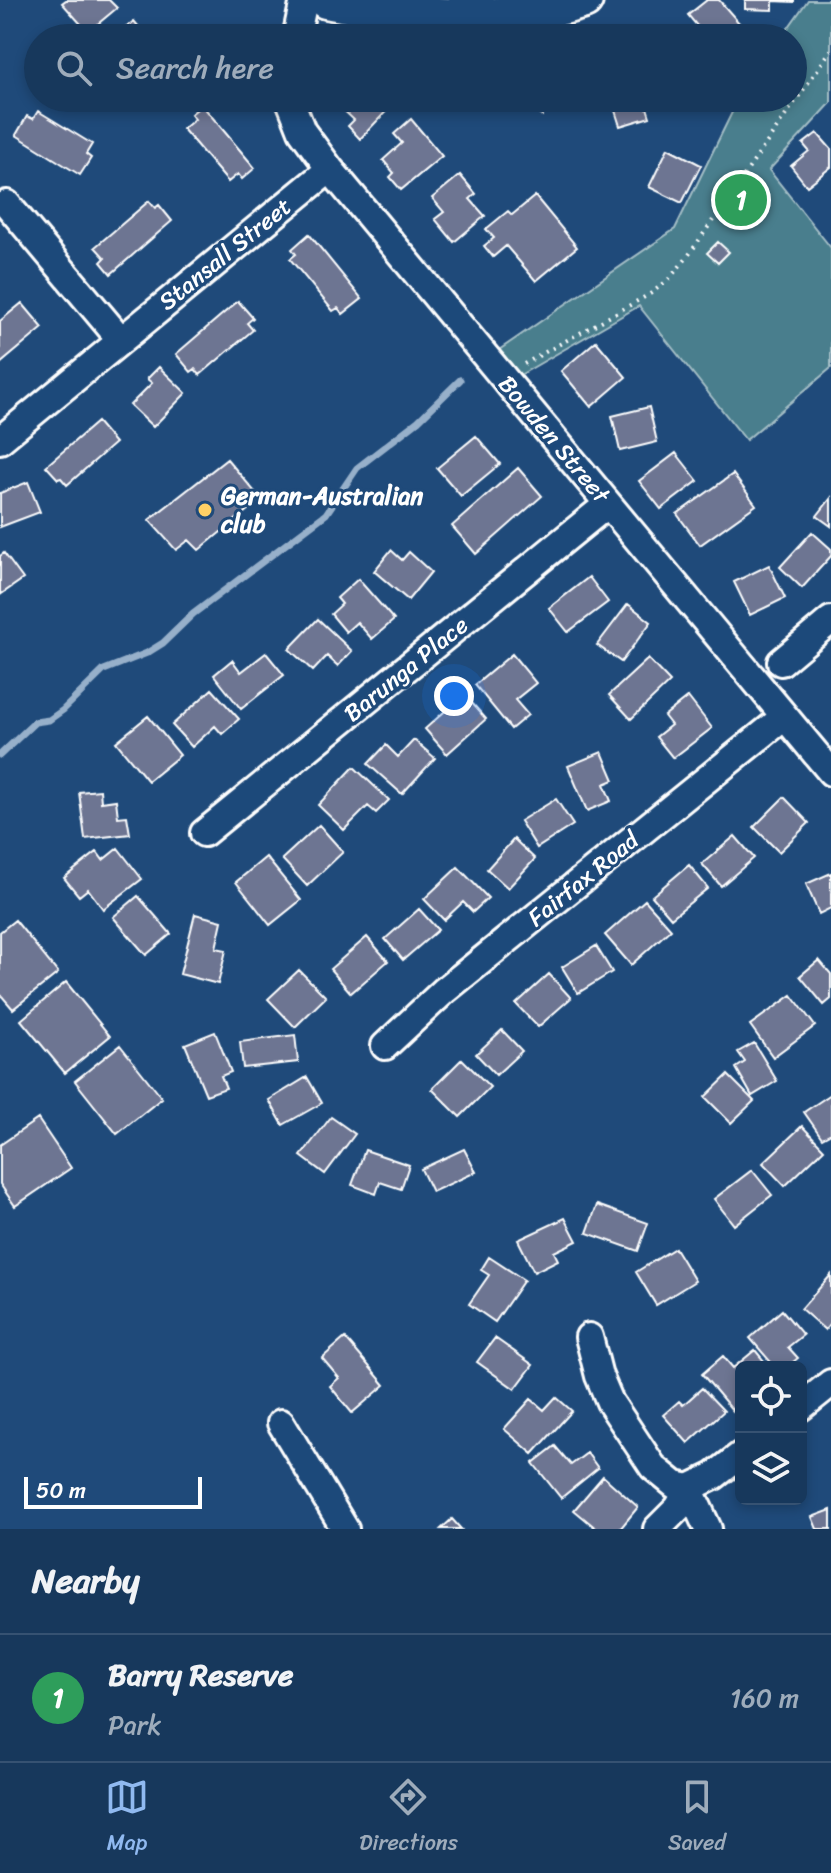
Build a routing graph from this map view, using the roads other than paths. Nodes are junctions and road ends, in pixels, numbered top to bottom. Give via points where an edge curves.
1 (304, 0) edge
2 (326, 0) edge
3 (584, 0) edge
4 (299, 24) edge
5 (295, 112) edge
6 (330, 169) junction
7 (7, 204) dead end
8 (121, 340) junction
9 (0, 440) edge
10 (608, 504) junction
11 (831, 620) edge
12 (781, 662) dead end
13 (784, 717) junction
14 (831, 772) edge
15 (204, 833) dead end
16 (385, 1046) dead end
17 (589, 1337) dead end
18 (831, 1383) edge
19 (807, 1402) edge
20 (281, 1423) dead end
21 (735, 1460) edge
22 (689, 1488) junction
23 (345, 1529) edge
24 (657, 1529) edge
25 (708, 1529) edge

1 - 4 street
2 - 3 street via 415,16 466,18 527,13
5 - 6 street, Bowden Street
6 - 8 street, Stansall Street
6 - 10 street, Bowden Street
7 - 8 street
8 - 9 street, Stansall Street
10 - 13 street, Bowden Street
10 - 15 street, Barunga Place
11 - 12 street
13 - 14 street, Bowden Street
13 - 16 street, Fairfax Road via 445,990
17 - 22 street via 610,1402 653,1467 675,1485
18 - 19 street
20 - 23 street
21 - 22 street
22 - 24 street
22 - 25 street

